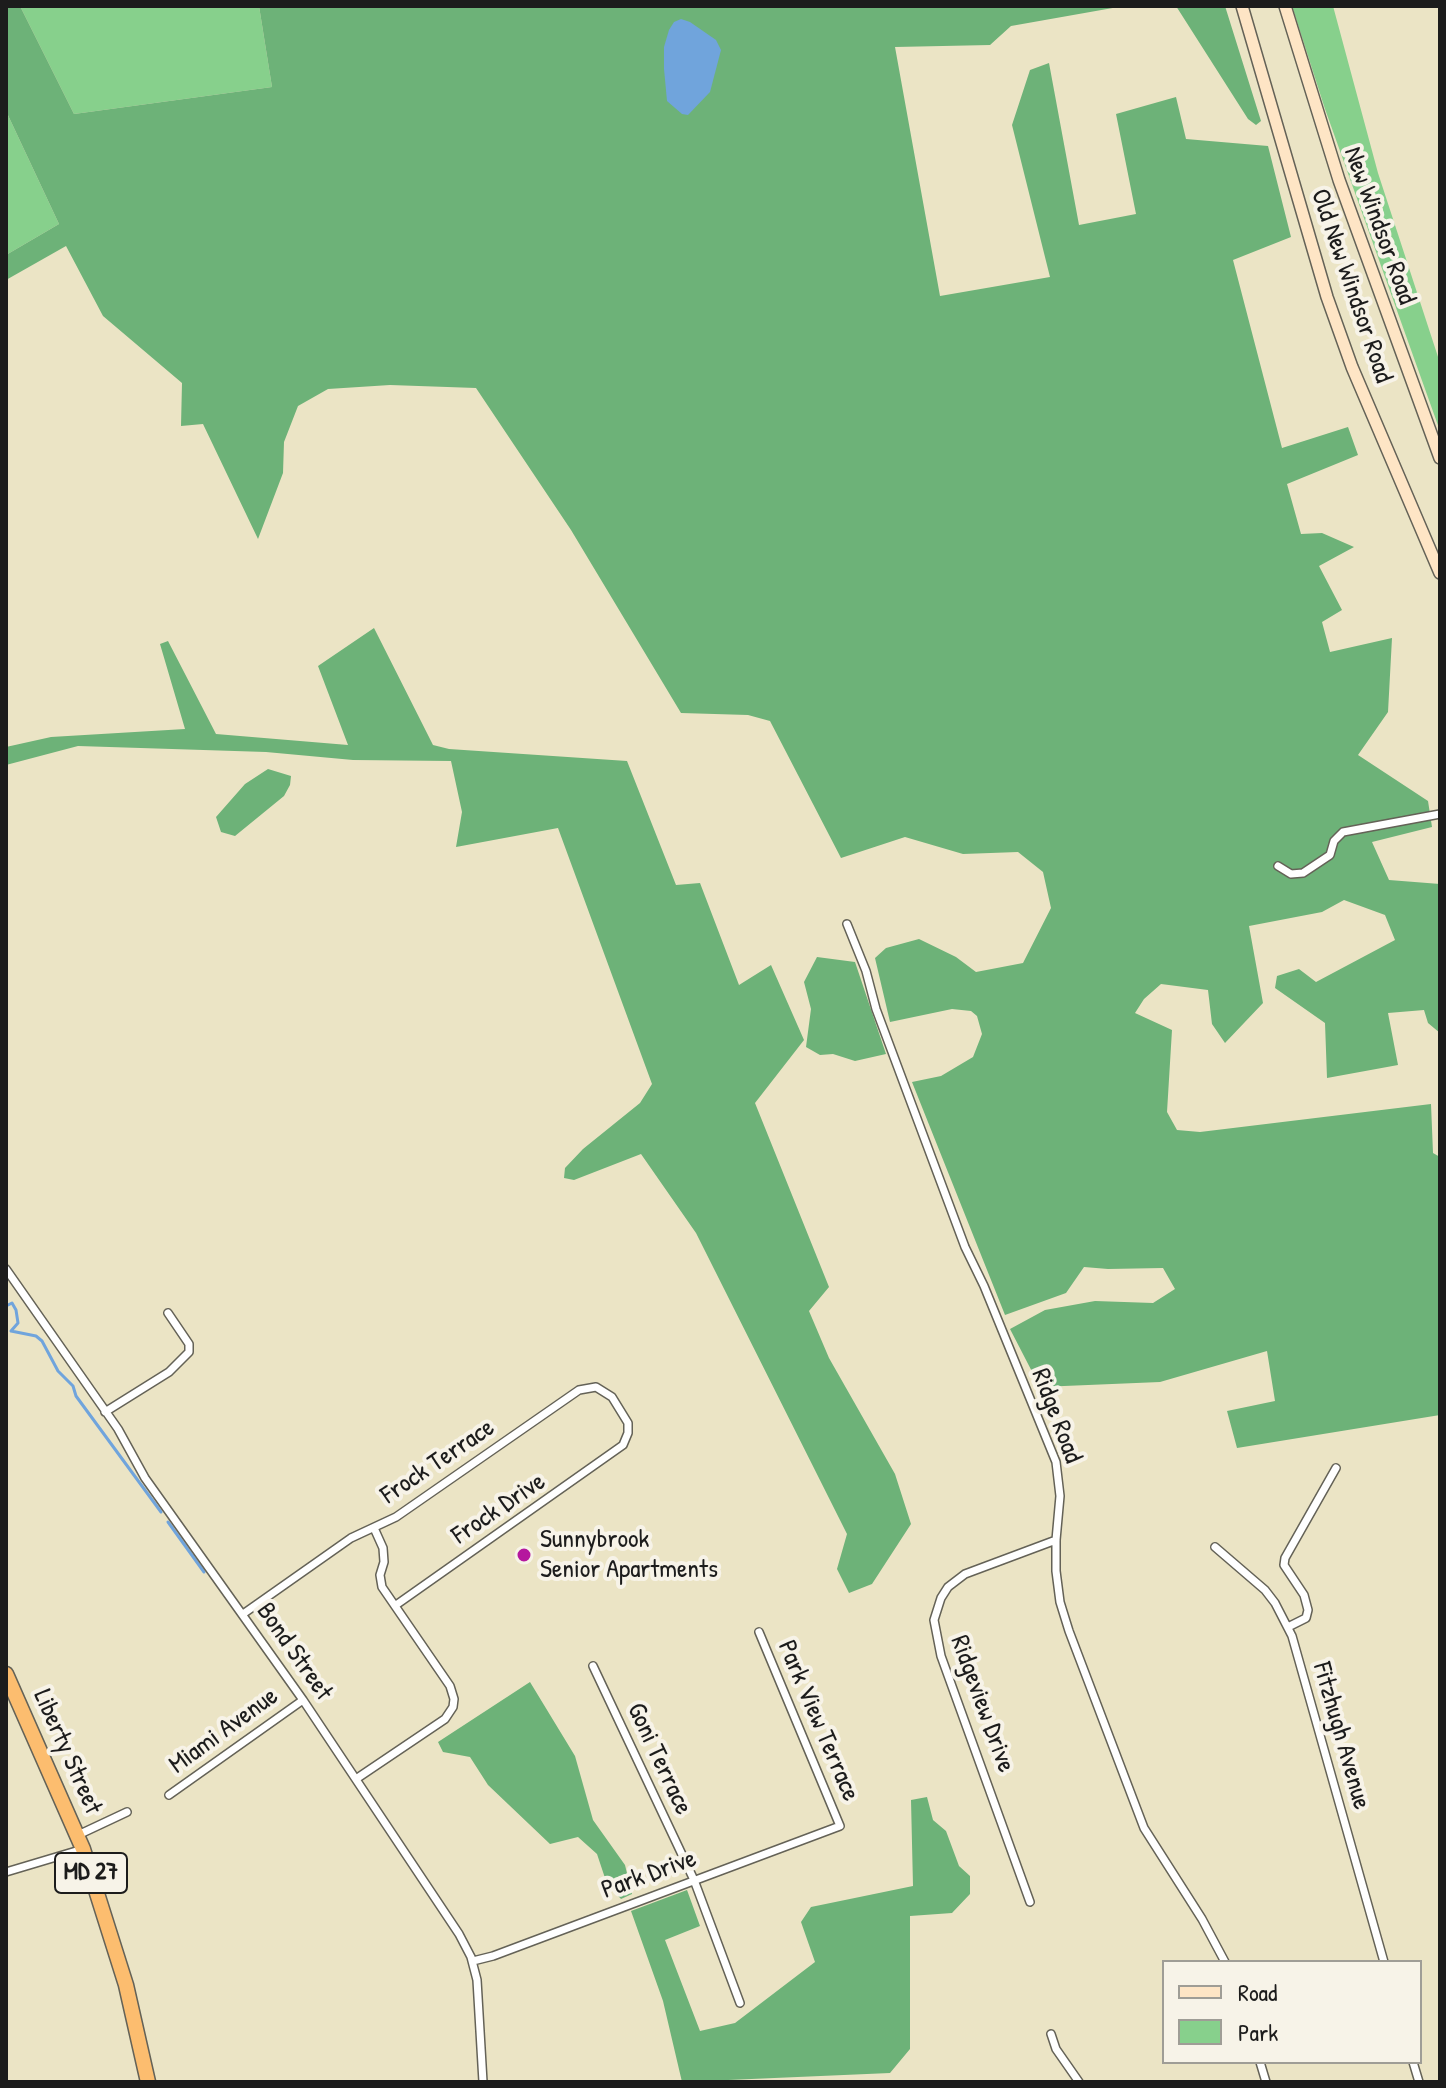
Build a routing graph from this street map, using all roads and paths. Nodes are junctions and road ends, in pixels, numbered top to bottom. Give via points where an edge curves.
1 (1242, 6) edge
2 (1285, 6) edge
3 (1440, 458) edge
4 (1440, 573) edge
5 (1440, 814) edge
6 (1278, 866) dead end
7 (847, 924) dead end
8 (6, 1269) edge
9 (168, 1313) dead end
10 (105, 1412) junction
11 (623, 1445) joint
12 (1336, 1468) dead end
13 (374, 1528) junction
14 (1056, 1540) junction
15 (1215, 1547) dead end
16 (396, 1605) junction
17 (243, 1614) junction
18 (1288, 1627) junction
19 (759, 1632) dead end
20 (593, 1666) dead end
21 (6, 1674) edge
22 (303, 1700) junction
23 (356, 1779) junction
24 (169, 1795) dead end
25 (127, 1812) dead end
26 (840, 1826) joint
27 (81, 1842) junction
28 (6, 1872) edge
29 (694, 1880) junction
30 (1030, 1902) dead end
31 (1224, 1960) edge
32 (1383, 1960) edge
33 (473, 1961) junction
34 (740, 2003) dead end
35 (1051, 2034) dead end
36 (148, 2082) edge
37 (483, 2082) edge
38 (1079, 2082) edge

1 - 4 street, Old New Windsor Road via 1327,297
2 - 3 street, New Windsor Road via 1339,180
5 - 6 street via 1343,832 1330,855 1303,873 1291,874
7 - 14 street, Ridge Road via 965,1247 1056,1462
8 - 10 street, Bond Street
9 - 10 street via 189,1352 169,1372
10 - 17 street, Bond Street via 145,1478
11 - 13 street, Frock Terrace via 629,1428 624,1414 607,1392 584,1388
11 - 16 street, Frock Drive
12 - 18 street via 1285,1558 1308,1610 1306,1618
13 - 16 street via 384,1555 381,1583
13 - 17 street, Frock Terrace via 351,1538
14 - 30 street, Ridgeview Drive via 965,1574 948,1587 934,1620 941,1656
14 - 31 street, Ridge Road via 1066,1622 1136,1809
15 - 18 street, Fitzhugh Avenue via 1265,1590
16 - 23 street via 450,1686 453,1707 445,1719
17 - 22 street, Bond Street
18 - 32 street, Fitzhugh Avenue
19 - 26 street, Park View Terrace
20 - 29 street, Goni Terrace
21 - 27 highway, Liberty Street / MD 27
22 - 23 street, Bond Street
22 - 24 street, Miami Avenue
23 - 33 street, Bond Street
25 - 27 street
26 - 29 street, Park Drive
27 - 28 street
27 - 36 highway, Liberty Street / MD 27 via 126,1985
29 - 33 street, Park Drive
29 - 34 street, Goni Terrace
33 - 37 street, Bond Street
35 - 38 street

